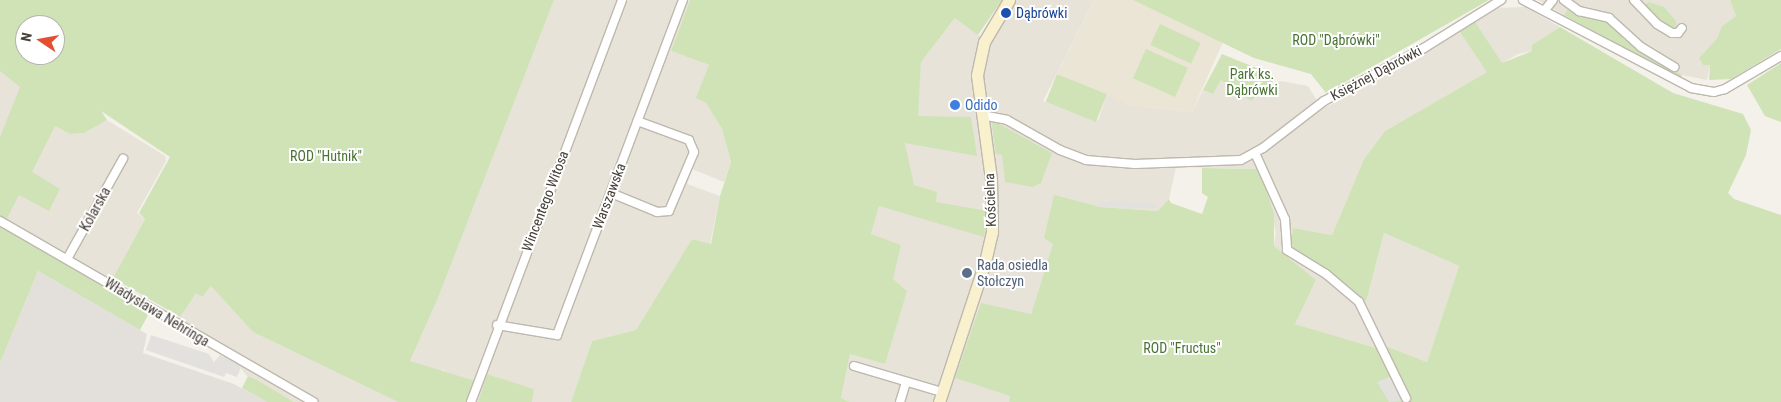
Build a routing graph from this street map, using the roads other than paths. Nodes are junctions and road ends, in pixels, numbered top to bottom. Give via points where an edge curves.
1 (622, 0) edge
2 (683, 0) edge
3 (1009, 0) edge
4 (1501, 0) edge
5 (1523, 0) edge
6 (1552, 0) edge
7 (1564, 0) edge
8 (1634, 0) edge
9 (1544, 11) junction
10 (1682, 28) dead end
11 (1781, 56) edge
12 (1674, 66) dead end
13 (982, 116) junction
14 (637, 121) junction
15 (1255, 153) junction
16 (123, 159) dead end
17 (611, 193) junction
18 (0, 221) edge
19 (67, 259) junction
20 (498, 325) junction
21 (854, 366) dead end
22 (906, 382) junction
23 (941, 397) edge
24 (1406, 398) dead end
25 (314, 402) edge
26 (471, 402) edge
27 (900, 402) edge

1 - 20 street, Wincentego Witosa
2 - 14 street, Warszawska
3 - 13 street, Kościelna via 992,26 978,59
4 - 15 street, Księżnej Dąbrówki via 1424,48 1324,101
5 - 9 street
6 - 9 street
7 - 12 street via 1576,10 1609,18 1641,47
8 - 10 street via 1657,24 1670,32 1678,33
9 - 11 street via 1691,88 1714,92 1725,89
13 - 15 street, Księżnej Dąbrówki via 1007,120 1060,150 1098,161 1135,164 1221,162 1241,160
13 - 23 street, Kościelna via 991,179 993,226 985,262
14 - 17 street, Warszawska
14 - 17 street via 689,140 694,152 669,211 657,212
15 - 24 street via 1285,219 1287,250 1326,274 1359,302
16 - 19 street, Kolarska
17 - 20 street, Warszawska via 556,336
18 - 19 street, Władysława Nehringa
19 - 25 street, Władysława Nehringa
20 - 26 street, Wincentego Witosa
21 - 22 street
22 - 23 street
22 - 27 street

